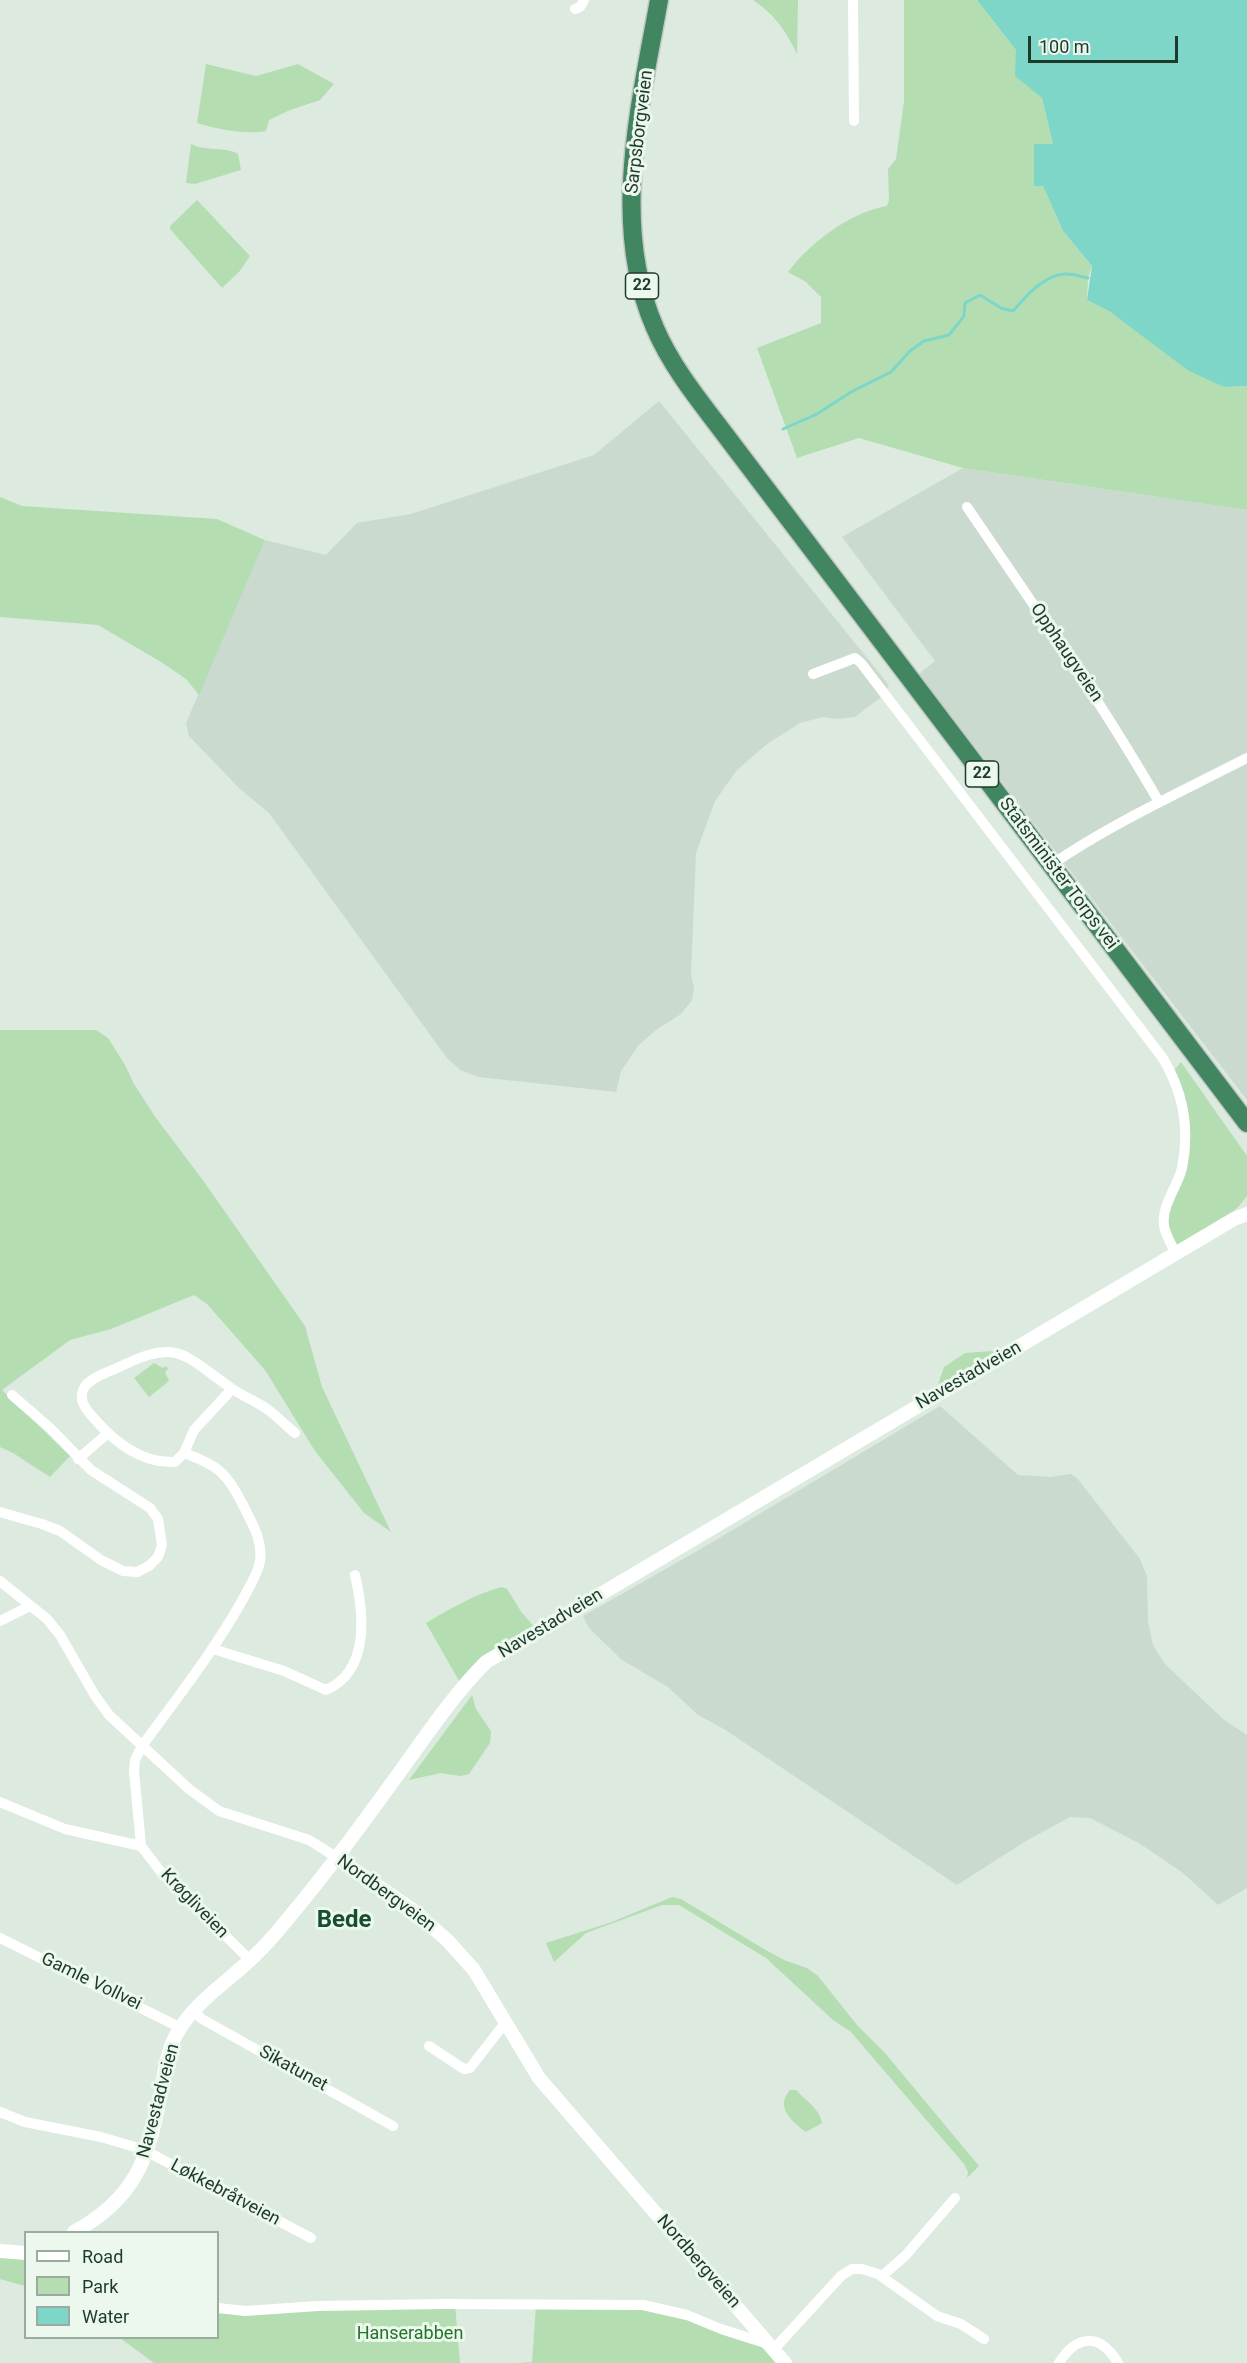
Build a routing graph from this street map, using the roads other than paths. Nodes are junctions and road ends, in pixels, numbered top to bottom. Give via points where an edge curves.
1 (584, 0) edge
2 (659, 0) edge
3 (853, 0) edge
4 (575, 9) dead end
5 (854, 121) dead end
6 (717, 424) joint
7 (967, 507) dead end
8 (813, 674) dead end
9 (1247, 758) edge
10 (1159, 802) junction
11 (1051, 865) junction
12 (1247, 1123) edge
13 (1247, 1205) edge
14 (1241, 1216) edge
15 (1176, 1254) junction
16 (232, 1389) junction
17 (12, 1395) dead end
18 (294, 1433) dead end
19 (107, 1434) junction
20 (184, 1453) junction
21 (78, 1459) junction
22 (0, 1512) edge
23 (355, 1575) dead end
24 (0, 1581) edge
25 (30, 1606) junction
26 (0, 1621) edge
27 (213, 1649) junction
28 (142, 1746) junction
29 (0, 1802) edge
30 (141, 1846) junction
31 (336, 1857) junction
32 (0, 1938) edge
33 (250, 1960) junction
34 (193, 2011) junction
35 (505, 2023) junction
36 (181, 2028) junction
37 (429, 2046) dead end
38 (0, 2112) edge
39 (393, 2126) dead end
40 (148, 2153) junction
41 (955, 2198) dead end
42 (76, 2231) edge
43 (311, 2238) dead end
44 (0, 2252) edge
45 (24, 2253) edge
46 (882, 2276) junction
47 (219, 2308) edge
48 (984, 2339) dead end
49 (771, 2346) junction
50 (785, 2363) edge
51 (1059, 2363) edge
52 (1118, 2363) edge

1 - 4 street
2 - 6 highway, Sarpsborgveien / 22 via 634,152 632,195 639,276 655,328 677,368
3 - 5 street
6 - 11 highway, Statsminister Torps vei / 22
7 - 10 street, Opphaugveien via 1053,632
8 - 15 street via 855,658 861,663 1167,1065 1185,1116 1182,1169 1164,1212 1163,1225
9 - 10 street
10 - 11 street
11 - 12 highway, Statsminister Torps vei / 22
13 - 14 street, Navestadveien
14 - 15 street, Navestadveien
15 - 31 street, Navestadveien via 486,1662 462,1686
16 - 18 street via 267,1409
16 - 19 street via 182,1354 143,1356 88,1383 83,1390 85,1408
16 - 20 street via 194,1430
17 - 21 street
19 - 20 street via 117,1443 163,1463 176,1462
19 - 21 street
20 - 27 street via 223,1473 232,1482 258,1535 261,1551 255,1577
21 - 22 street via 142,1501 158,1519 162,1545 149,1566 136,1572 123,1571 100,1560 60,1531
23 - 27 street via 361,1638 349,1674 335,1686 326,1690 284,1671
24 - 25 street, Nordbergveien
25 - 26 street
25 - 28 street, Nordbergveien via 60,1635 109,1715
27 - 28 street
28 - 30 street via 134,1771
28 - 31 street, Nordbergveien via 219,1811 296,1834
29 - 30 street via 65,1829
30 - 33 street, Krøgliveien via 161,1872
31 - 33 street, Navestadveien via 285,1923
31 - 35 street, Nordbergveien via 414,1911 447,1940 474,1970
32 - 36 street, Gamle Vollvei
33 - 34 street, Navestadveien
34 - 36 street, Navestadveien
34 - 39 street, Sikatunet
35 - 37 street via 470,2068 464,2069
35 - 49 street, Nordbergveien via 539,2078
36 - 40 street, Navestadveien via 168,2053
38 - 40 street, Løkkebråtveien
40 - 42 street, Navestadveien via 135,2178 118,2198 101,2216
40 - 43 street, Løkkebråtveien
41 - 46 street via 905,2256
44 - 45 street
46 - 48 street via 937,2316 961,2324
46 - 49 street via 852,2269
47 - 49 street via 245,2311 442,2304 643,2305 687,2315
49 - 50 street, Nordbergveien
51 - 52 street via 1066,2351 1088,2341 1108,2348

